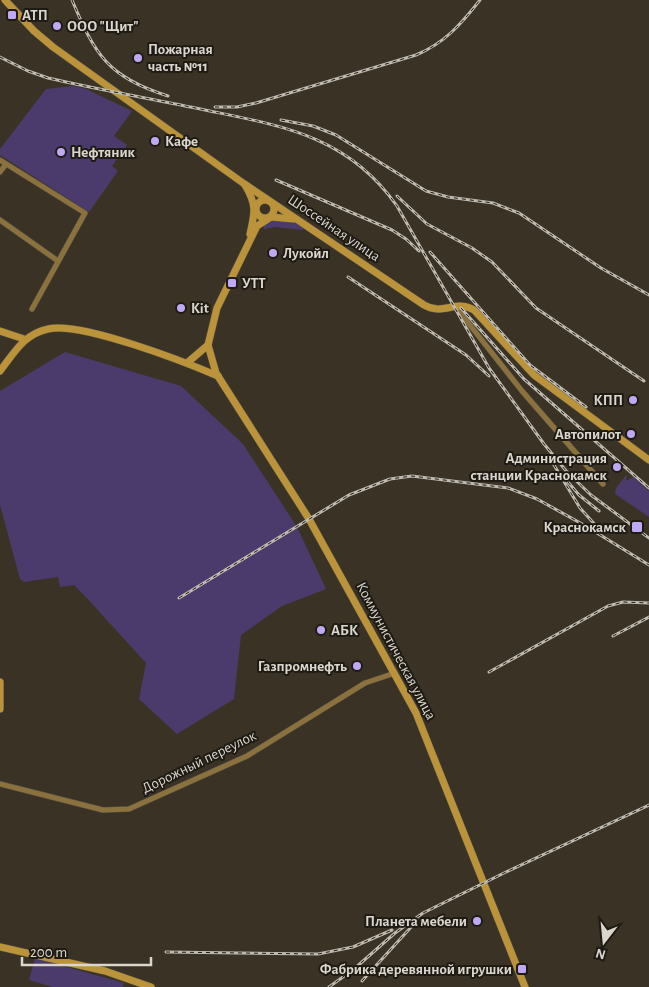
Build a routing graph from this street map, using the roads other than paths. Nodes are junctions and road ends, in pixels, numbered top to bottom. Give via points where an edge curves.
1 (5, 0) edge
2 (0, 160) edge
3 (6, 164) junction
4 (0, 172) edge
5 (243, 183) junction
6 (272, 202) junction
7 (255, 208) junction
8 (271, 217) junction
9 (0, 220) edge
10 (300, 220) junction
11 (250, 237) junction
12 (58, 261) junction
13 (32, 309) dead end
14 (458, 310) dead end
15 (0, 331) edge
16 (24, 339) junction
17 (208, 345) junction
18 (199, 355) junction
19 (212, 360) junction
20 (187, 363) junction
21 (201, 369) junction
22 (0, 371) edge
23 (218, 376) junction
24 (649, 460) edge
25 (603, 484) dead end
26 (395, 673) junction
27 (0, 682) edge
28 (0, 709) edge
29 (0, 784) edge
30 (0, 947) edge
31 (135, 984) edge
32 (151, 987) edge
33 (525, 987) edge

1 - 5 main road, Шоссейная улица via 53,48
2 - 3 street
3 - 4 street
3 - 12 street via 85,213
5 - 6 main road, Шоссейная улица
5 - 7 main road via 253,198
6 - 7 main road via 260,200
6 - 8 main road via 274,210
6 - 10 main road, Шоссейная улица
7 - 8 main road via 260,216
7 - 11 main road
8 - 10 main road
8 - 11 main road via 261,222
9 - 12 street
10 - 24 main road, Шоссейная улица via 428,307 440,310 463,306 474,310 534,375
11 - 17 main road via 217,308
12 - 13 street
14 - 25 street via 522,391
15 - 16 main road
16 - 20 main road via 49,328 86,330
16 - 22 main road
17 - 18 main road
17 - 19 main road, Коммунистическая улица
18 - 19 main road via 207,354
18 - 20 main road
18 - 21 main road via 196,362
19 - 21 main road via 210,367
19 - 23 main road, Коммунистическая улица
20 - 21 main road
21 - 23 main road
23 - 26 main road, Коммунистическая улица via 309,520
26 - 29 street, Дорожный переулок via 365,683 247,756 129,809 103,810
26 - 33 main road, Коммунистическая улица via 420,722
27 - 28 main road
30 - 31 main road
31 - 32 main road

